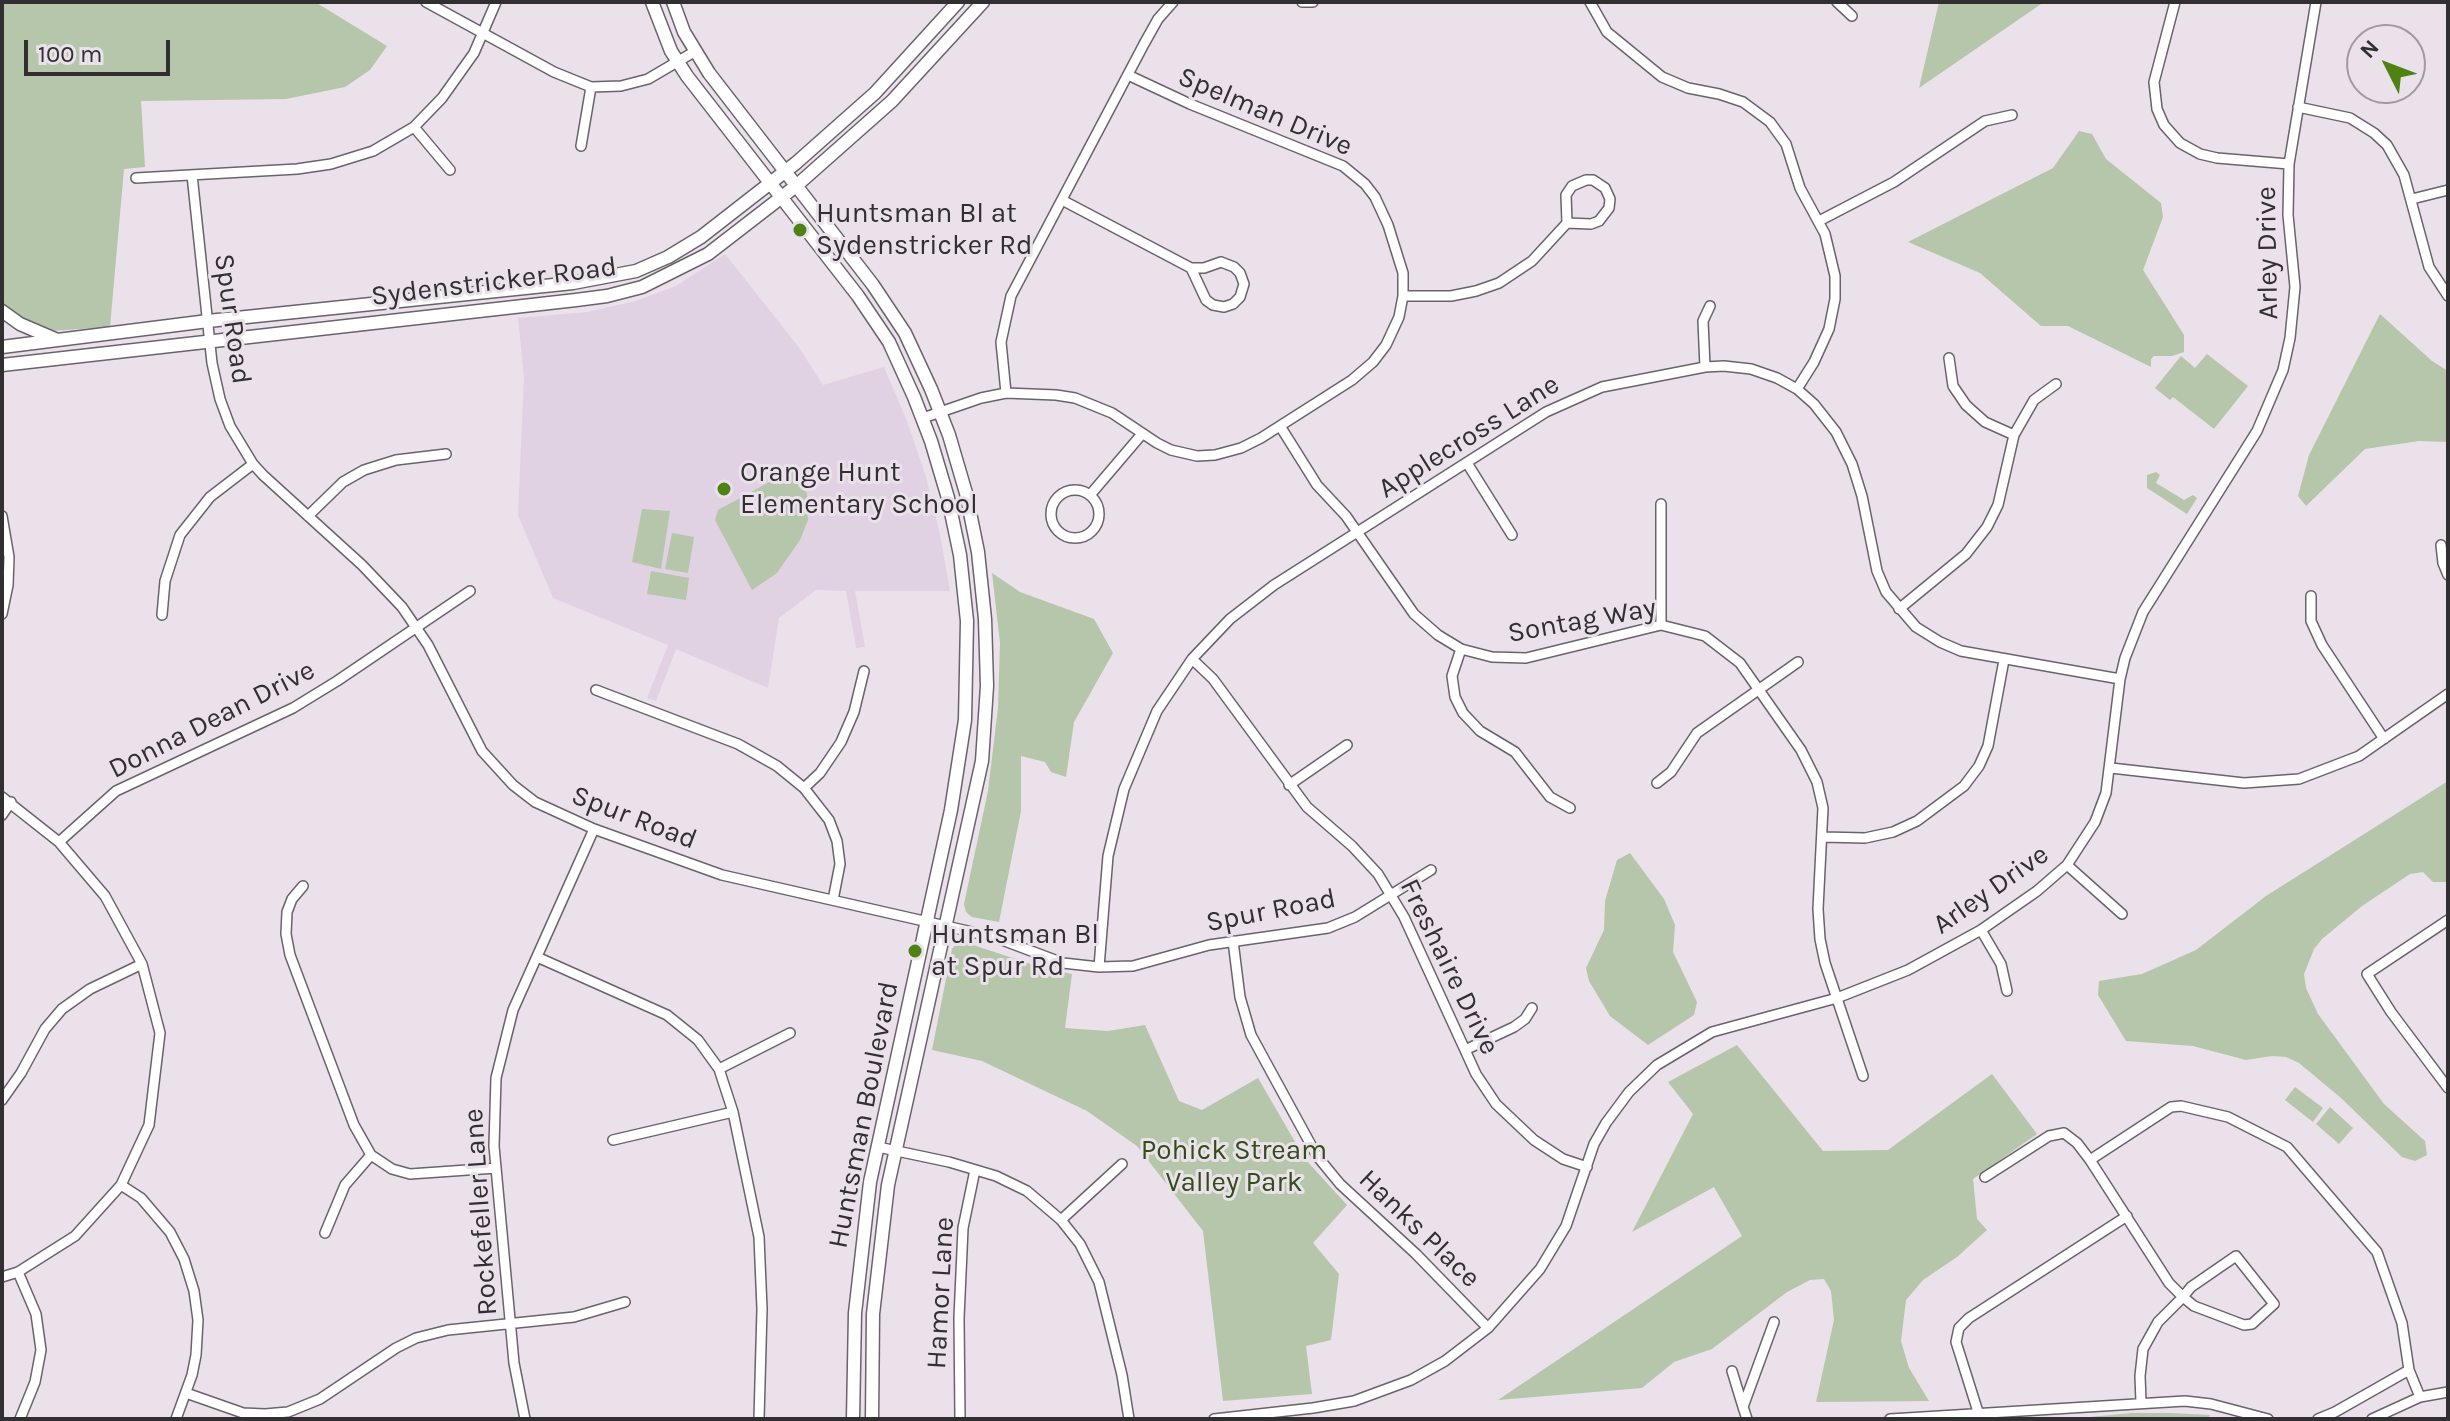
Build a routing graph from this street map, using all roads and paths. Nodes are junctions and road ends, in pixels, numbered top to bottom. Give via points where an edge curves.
1 (426, 2) edge
2 (496, 2) edge
3 (652, 2) edge
4 (673, 2) edge
5 (958, 2) edge
6 (983, 2) edge
7 (1173, 2) edge
8 (1302, 2) edge
9 (1313, 2) edge
10 (1590, 2) edge
11 (1837, 2) edge
12 (2175, 2) edge
13 (2316, 2) edge
14 (1852, 16) dead end
15 (482, 34) junction
16 (694, 52) junction
17 (678, 63) junction
18 (1128, 75) junction
19 (591, 87) junction
20 (2298, 107) junction
21 (2012, 115) dead end
22 (414, 127) junction
23 (581, 146) dead end
24 (2289, 164) junction
25 (450, 170) dead end
26 (785, 172) junction
27 (192, 175) junction
28 (136, 178) dead end
29 (770, 183) junction
30 (796, 186) junction
31 (2448, 190) edge
32 (781, 197) junction
33 (2412, 199) junction
34 (1062, 200) junction
35 (1819, 221) junction
36 (1567, 223) junction
37 (1191, 268) junction
38 (1403, 296) junction
39 (2448, 296) edge
40 (1710, 306) dead end
41 (2, 311) edge
42 (208, 321) junction
43 (210, 339) junction
44 (58, 341) junction
45 (2, 347) edge
46 (1949, 358) dead end
47 (2, 365) edge
48 (1705, 367) junction
49 (2056, 384) dead end
50 (1797, 389) junction
51 (1006, 393) junction
52 (940, 411) junction
53 (923, 418) junction
54 (1280, 426) junction
55 (1142, 434) junction
56 (2014, 435) junction
57 (446, 454) dead end
58 (1467, 463) junction
59 (253, 464) junction
60 (1090, 495) junction
61 (1661, 504) dead end
62 (2, 516) edge
63 (308, 516) junction
64 (1358, 532) junction
65 (1512, 535) dead end
66 (2441, 545) dead end
67 (2448, 575) edge
68 (470, 591) dead end
69 (2311, 596) dead end
70 (1899, 609) junction
71 (2, 614) edge
72 (162, 615) dead end
73 (1661, 625) junction
74 (416, 627) junction
75 (1461, 649) junction
76 (1192, 659) junction
77 (2004, 660) junction
78 (1798, 662) dead end
79 (864, 671) dead end
80 (2120, 679) junction
81 (596, 690) dead end
82 (1758, 690) junction
83 (2448, 694) edge
84 (2384, 739) junction
85 (1347, 745) dead end
86 (2111, 768) junction
87 (1657, 783) dead end
88 (1289, 785) junction
89 (804, 788) junction
90 (7, 800) edge
91 (1570, 808) dead end
92 (2, 815) edge
93 (594, 829) junction
94 (1823, 837) junction
95 (59, 842) junction
96 (2067, 865) junction
97 (1431, 870) dead end
98 (303, 886) dead end
99 (1392, 895) junction
100 (833, 900) junction
101 (2122, 914) dead end
102 (2448, 920) edge
103 (927, 921) junction
104 (947, 926) junction
105 (1981, 930) junction
106 (1233, 941) junction
107 (537, 957) junction
108 (142, 964) junction
109 (1099, 967) junction
110 (2007, 991) dead end
111 (1837, 998) junction
112 (1532, 1008) dead end
113 (790, 1033) dead end
114 (1465, 1050) junction
115 (719, 1069) junction
116 (1863, 1076) dead end
117 (2448, 1088) edge
118 (2, 1100) edge
119 (733, 1112) junction
120 (613, 1140) dead end
121 (878, 1147) junction
122 (895, 1151) junction
123 (371, 1155) junction
124 (2090, 1160) junction
125 (1122, 1164) dead end
126 (1587, 1167) junction
127 (496, 1168) junction
128 (975, 1170) junction
129 (1985, 1177) dead end
130 (121, 1185) junction
131 (2127, 1216) junction
132 (1061, 1220) junction
133 (325, 1233) dead end
134 (18, 1272) junction
135 (2, 1277) edge
136 (2183, 1297) junction
137 (625, 1302) dead end
138 (1774, 1322) dead end
139 (510, 1325) junction
140 (1488, 1328) junction
141 (2409, 1370) junction
142 (1732, 1371) dead end
143 (2448, 1392) edge
144 (186, 1393) junction
145 (2420, 1397) junction
146 (2141, 1402) junction
147 (1743, 1407) junction
148 (1979, 1415) junction
149 (20, 1419) edge
150 (176, 1419) edge
151 (525, 1419) edge
152 (759, 1419) edge
153 (853, 1419) edge
154 (872, 1419) edge
155 (960, 1419) edge
156 (1129, 1419) edge
157 (1214, 1419) edge
158 (1747, 1419) edge
159 (1890, 1419) edge
160 (2268, 1419) edge
161 (2318, 1419) edge
162 (2372, 1419) edge

1 - 15 street
2 - 15 street
3 - 17 street, Huntsman Boulevard
4 - 16 street, Huntsman Boulevard
5 - 26 street, Sydenstricker Road via 875,93
6 - 30 street, Sydenstricker Road via 892,101
7 - 18 street
8 - 9 street
10 - 35 street via 1607,32 1662,77 1734,98 1770,122 1786,144 1800,188
11 - 14 street
12 - 24 street via 2154,82 2164,125 2180,143 2207,156
13 - 20 street, Arley Drive
15 - 19 street
15 - 22 street via 456,81
16 - 17 street
16 - 26 street, Huntsman Boulevard
17 - 19 street via 631,84
17 - 29 street, Huntsman Boulevard
18 - 34 street
18 - 38 street, Spelman Drive via 1354,173 1375,197 1388,225 1401,263
19 - 23 street
20 - 24 street, Arley Drive
20 - 33 street via 2339,114 2374,133 2397,161
21 - 35 street via 1985,121 1894,182
22 - 25 street
22 - 27 street via 373,151 331,164
24 - 80 street, Arley Drive via 2294,295 2280,379 2257,431 2143,612
26 - 29 street, Sydenstricker Road
26 - 30 street, Huntsman Boulevard
27 - 28 street
27 - 42 street, Spur Road
29 - 32 street, Huntsman Boulevard
29 - 42 street, Sydenstricker Road via 701,237 636,271 557,285
30 - 32 street, Sydenstricker Road
30 - 52 street, Huntsman Boulevard via 893,314
31 - 33 street
32 - 43 street, Sydenstricker Road via 708,254 642,287 607,296
32 - 53 street, Huntsman Boulevard via 878,324
33 - 39 street via 2429,267
34 - 37 street
34 - 51 street via 1007,309 1001,342
35 - 50 street via 1834,266 1834,309 1822,347
36 - 36 street via 1566,195 1572,186 1593,180 1605,188 1609,208 1599,221
36 - 38 street via 1532,261 1499,283 1451,296
37 - 37 street via 1229,264 1243,278 1240,297 1224,307 1213,305
38 - 54 street, Spelman Drive via 1395,328 1373,362
40 - 48 street via 1703,321
41 - 44 street
42 - 43 street, Spur Road
42 - 44 street, Sydenstricker Road
43 - 47 street, Sydenstricker Road
43 - 59 street, Spur Road via 225,414
44 - 45 street, Sydenstricker Road
46 - 56 street via 1953,386 1966,405 1985,422
48 - 50 street, Applecross Lane via 1751,369
48 - 58 street, Applecross Lane via 1587,392
49 - 56 street via 2034,400
50 - 70 street, Applecross Lane via 1825,417 1852,464 1877,571
51 - 52 street, Spelman Drive
51 - 55 street, Spelman Drive via 1075,398 1112,413
52 - 53 street, Spelman Drive
52 - 104 street, Huntsman Boulevard via 978,552 987,686 982,761
53 - 103 street, Huntsman Boulevard via 954,525 968,657 958,771
54 - 55 street, Spelman Drive via 1241,448 1215,455 1182,453
54 - 64 street, Sontag Way via 1317,485
55 - 60 street
56 - 70 street via 1998,505 1987,527 1958,561
57 - 63 street via 364,470 337,487
58 - 64 street, Applecross Lane
58 - 65 street
59 - 63 street, Spur Road
59 - 72 street via 201,506 180,535 165,581
60 - 60 street via 1099,513 1092,531 1080,538 1060,533 1053,522 1055,502 1071,490
61 - 73 street
62 - 71 street via 9,557
63 - 74 street, Spur Road via 384,586
64 - 75 street, Sontag Way via 1414,614
64 - 76 street, Applecross Lane via 1249,603
66 - 67 street
68 - 74 street, Donna Dean Drive
69 - 84 street via 2311,621 2322,645
70 - 77 street, Applecross Lane via 1940,642
73 - 75 street, Sontag Way via 1526,658
73 - 82 street, Sontag Way via 1716,642 1740,663
74 - 93 street, Spur Road via 471,735 494,767 535,802
74 - 95 street, Donna Dean Drive via 293,708 116,791
75 - 91 street via 1452,676 1463,713 1480,731 1515,752 1550,797
76 - 88 street, Freshaire Drive via 1213,679
76 - 109 street, Applecross Lane via 1157,711 1124,789 1108,856
77 - 80 street, Applecross Lane
77 - 94 street via 1988,746 1964,786 1893,832
78 - 82 street
79 - 89 street via 841,742
80 - 86 street, Arley Drive
81 - 89 street via 738,744
82 - 87 street via 1697,733 1671,772
82 - 94 street, Sontag Way via 1815,775 1822,796
83 - 84 street
84 - 86 street via 2339,765 2276,782
85 - 88 street
86 - 96 street, Arley Drive via 2095,822
88 - 99 street, Freshaire Drive via 1367,861
89 - 100 street via 829,820 837,841 840,864
90 - 92 street
90 - 95 street
93 - 100 street, Spur Road via 722,875
93 - 107 street, Rockefeller Lane
94 - 111 street, Sontag Way via 1820,939
95 - 108 street via 105,896
96 - 101 street
96 - 105 street, Arley Drive
97 - 99 street, Spur Road
98 - 123 street via 287,912 286,940 354,1125
99 - 106 street, Spur Road via 1328,928
99 - 114 street, Freshaire Drive
100 - 103 street, Spur Road
102 - 117 street via 2367,974
103 - 104 street, Spur Road
103 - 121 street, Huntsman Boulevard
104 - 109 street, Spur Road via 1063,963
104 - 122 street, Huntsman Boulevard
105 - 110 street via 2001,964
105 - 111 street, Arley Drive via 1908,970
106 - 109 street, Spur Road via 1133,966
106 - 140 street, Hanks Place via 1251,1035 1317,1156
107 - 115 street via 667,1015 698,1040
107 - 127 street, Rockefeller Lane via 513,1010 500,1057 493,1123
108 - 118 street via 62,1009
108 - 130 street via 160,1033 149,1125
111 - 116 street, Sontag Way
111 - 126 street, Arley Drive via 1727,1027 1670,1056 1618,1106 1594,1144
112 - 114 street via 1514,1027
113 - 115 street
114 - 126 street, Freshaire Drive via 1480,1080 1514,1123 1554,1155
115 - 119 street
119 - 120 street
119 - 152 street via 761,1260
121 - 122 street
121 - 153 street, Huntsman Boulevard via 860,1254
122 - 128 street
122 - 154 street, Huntsman Boulevard via 879,1241
123 - 127 street via 410,1174
123 - 133 street via 345,1185
124 - 129 street via 2064,1133 2049,1136
124 - 131 street
124 - 141 street via 2171,1107 2181,1106 2228,1117 2287,1147 2377,1252 2402,1323
125 - 132 street
126 - 140 street, Arley Drive via 1552,1251
127 - 139 street, Rockefeller Lane
128 - 132 street via 1016,1185
128 - 155 street, Hamor Lane via 963,1228
130 - 134 street via 75,1236
130 - 144 street via 161,1220 190,1275 198,1338
131 - 136 street
131 - 148 street via 1959,1328 1956,1342
132 - 156 street via 1099,1282
134 - 135 street
134 - 149 street via 36,1314 41,1350
136 - 136 street via 2236,1256 2274,1304 2244,1325
136 - 146 street via 2158,1322 2143,1349
137 - 139 street via 574,1317
138 - 147 street
139 - 144 street via 416,1338 320,1399 288,1412 243,1413
139 - 151 street, Rockefeller Lane
140 - 157 street, Arley Drive via 1445,1361 1374,1395
141 - 145 street
141 - 161 street
142 - 147 street
143 - 145 street
144 - 150 street
145 - 162 street
146 - 148 street
146 - 160 street via 2211,1404
147 - 158 street
148 - 159 street

